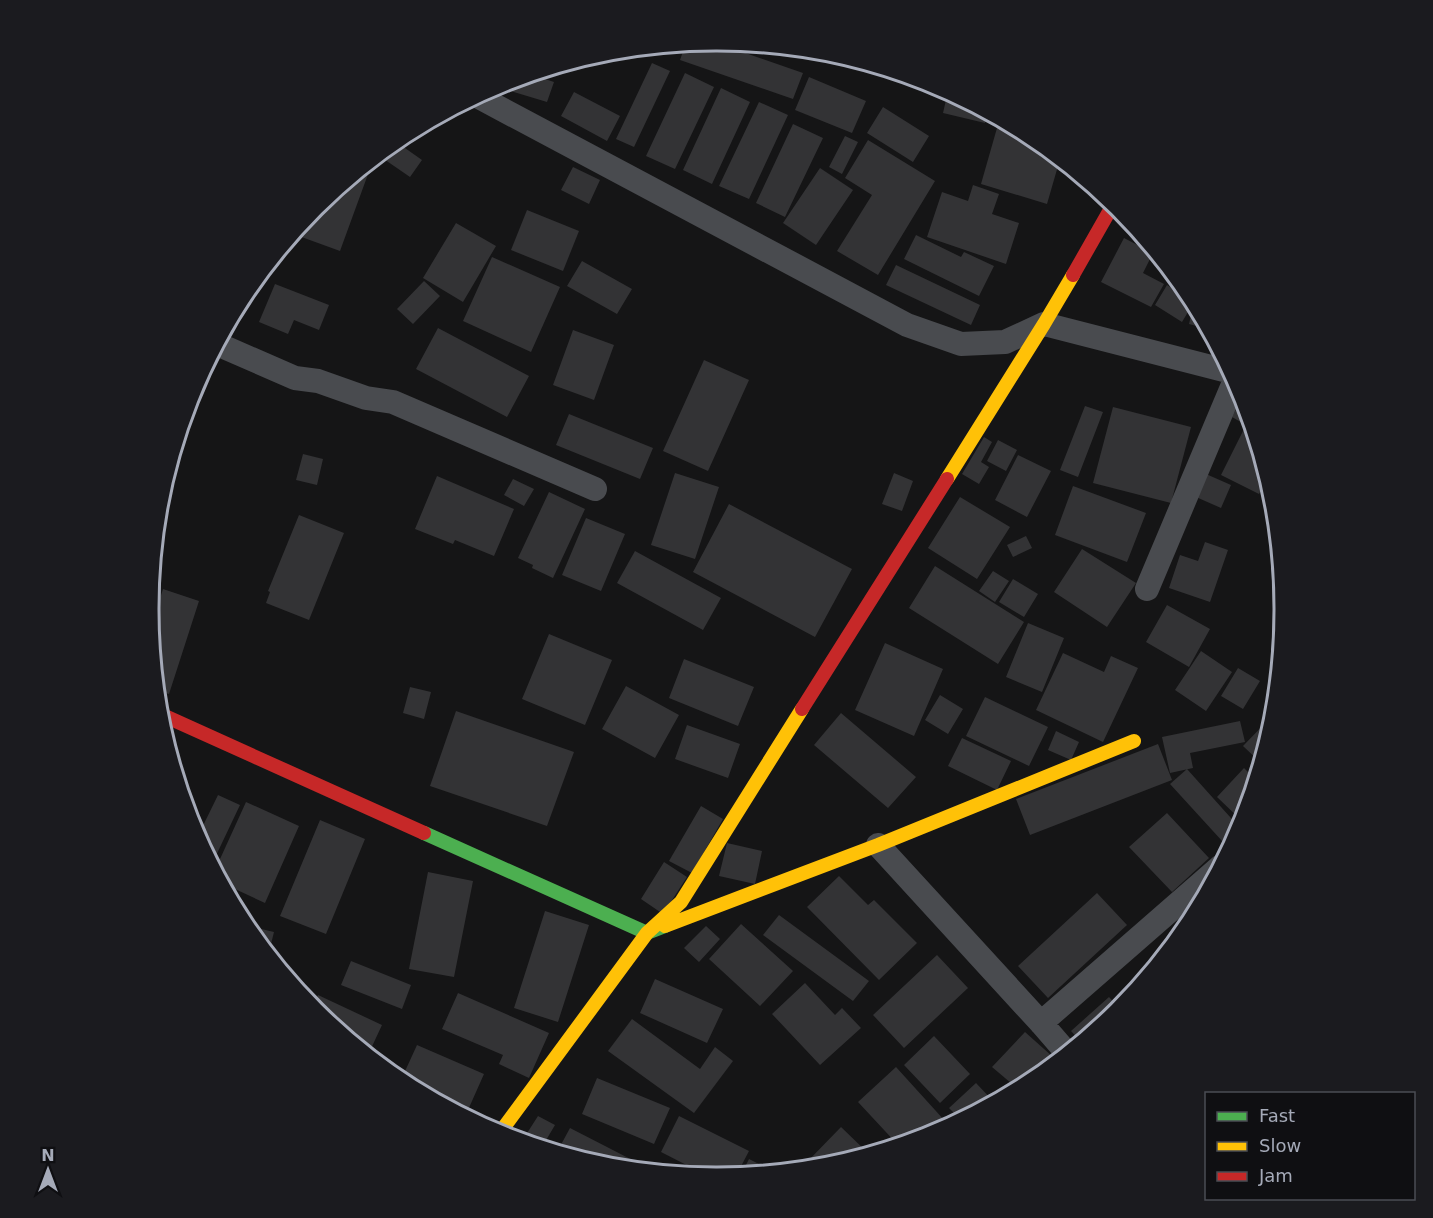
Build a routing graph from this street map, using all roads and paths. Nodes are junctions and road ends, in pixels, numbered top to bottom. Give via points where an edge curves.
1 (486, 101) edge
2 (1109, 212) edge
3 (1044, 324) junction
4 (224, 347) edge
5 (1220, 369) edge
6 (1230, 391) edge
7 (595, 489) dead end
8 (1147, 589) dead end
9 (169, 719) edge
10 (1134, 741) dead end
11 (878, 845) junction
12 (1204, 881) edge
13 (647, 933) junction
14 (1041, 1023) junction
15 (1062, 1047) edge
16 (505, 1126) edge

1 - 3 street via 907,325 961,344 1005,342
2 - 3 street
3 - 5 street
3 - 13 street via 681,902
4 - 7 street via 295,378 393,402
6 - 8 street
9 - 13 street
10 - 11 street
11 - 13 street
11 - 14 street
12 - 14 street
13 - 16 street
14 - 15 street

